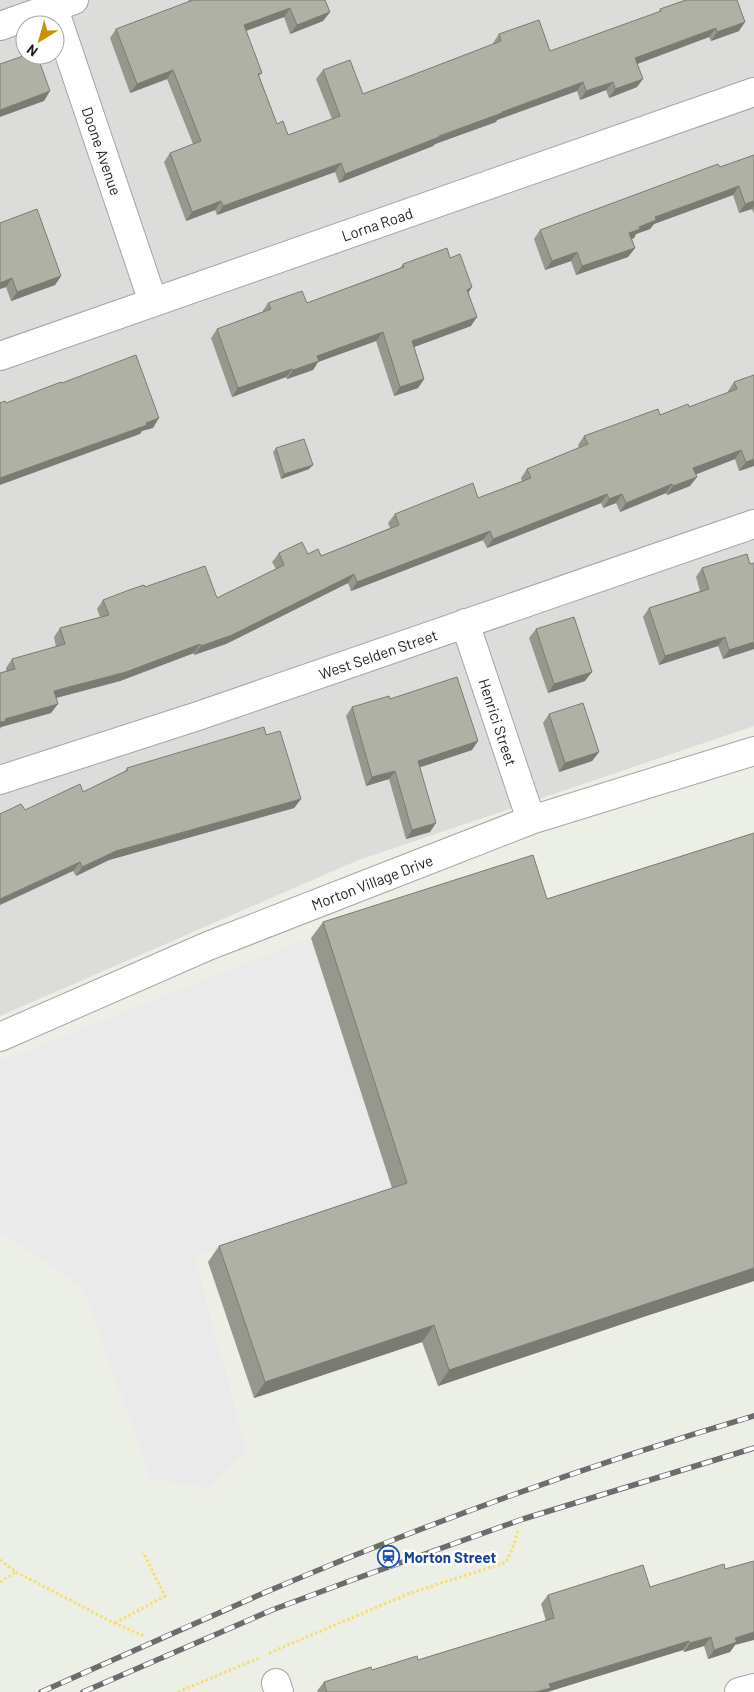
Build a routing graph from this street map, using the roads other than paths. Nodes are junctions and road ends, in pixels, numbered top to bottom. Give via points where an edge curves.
1 (59, 2) edge
2 (0, 26) edge
3 (754, 92) edge
4 (154, 302) junction
5 (0, 356) edge
6 (754, 524) edge
7 (465, 623) junction
8 (754, 751) edge
9 (0, 780) edge
10 (531, 820) junction
11 (0, 1038) edge
12 (754, 1688) edge
13 (739, 1692) edge

1 - 2 street
1 - 4 street, Doone Avenue
3 - 4 street, Lorna Road
4 - 5 street, Lorna Road
6 - 7 street, West Selden Street
7 - 9 street, West Selden Street via 198,716
7 - 10 street, Henrici Street
8 - 10 street, Morton Village Drive
10 - 11 street, Morton Village Drive via 208,946
12 - 13 street

